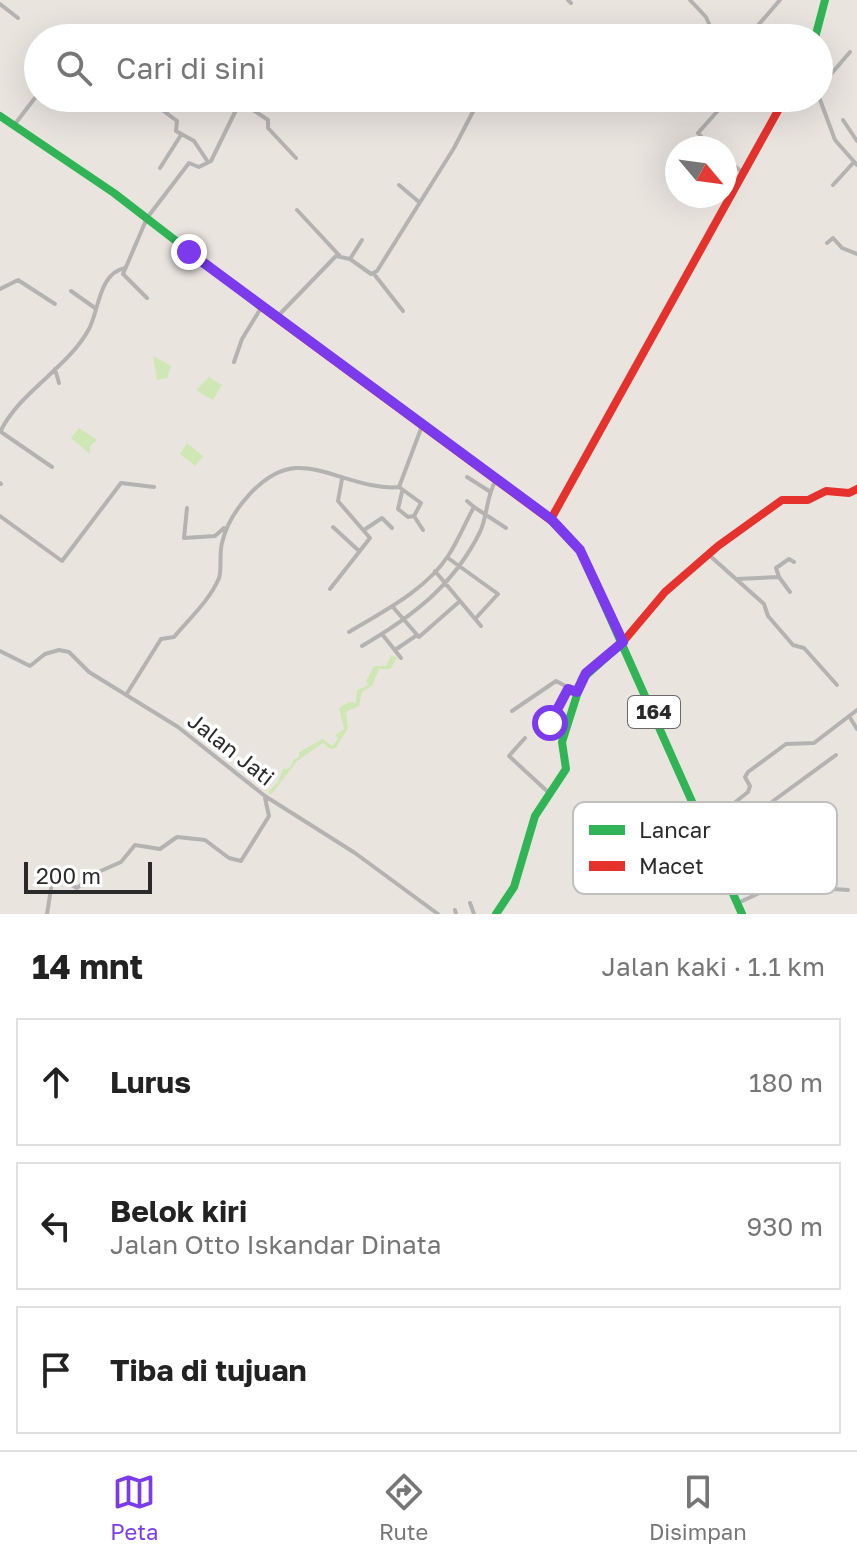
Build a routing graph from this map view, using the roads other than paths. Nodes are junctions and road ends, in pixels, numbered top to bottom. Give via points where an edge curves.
1 (690, 0) edge
2 (780, 0) edge
3 (825, 0) edge
4 (0, 4) edge
5 (18, 18) dead end
6 (709, 24) edge
7 (759, 24) edge
8 (819, 24) edge
9 (850, 52) dead end
10 (833, 72) edge
11 (24, 112) edge
12 (165, 112) edge
13 (236, 112) edge
14 (257, 112) edge
15 (472, 112) edge
16 (717, 112) edge
17 (777, 112) edge
18 (825, 112) edge
19 (0, 116) edge
20 (843, 120) dead end
21 (14, 125) junction
22 (181, 135) junction
23 (698, 136) edge
24 (857, 141) edge
25 (296, 158) dead end
26 (208, 162) junction
27 (856, 163) edge
28 (160, 168) dead end
29 (737, 168) edge
30 (743, 173) junction
31 (399, 185) dead end
32 (833, 185) dead end
33 (419, 202) junction
34 (297, 210) dead end
35 (147, 218) junction
36 (362, 240) dead end
37 (827, 243) dead end
38 (857, 254) edge
39 (339, 255) junction
40 (350, 259) junction
41 (125, 268) junction
42 (374, 274) junction
43 (0, 289) edge
44 (71, 291) dead end
45 (147, 298) dead end
46 (55, 304) dead end
47 (261, 307) junction
48 (95, 308) junction
49 (403, 311) dead end
50 (276, 318) junction
51 (234, 362) dead end
52 (55, 369) junction
53 (59, 383) dead end
54 (422, 426) junction
55 (0, 432) edge
56 (52, 467) dead end
57 (487, 474) junction
58 (467, 477) dead end
59 (342, 479) junction
60 (496, 480) junction
61 (154, 487) dead end
62 (857, 489) edge
63 (400, 490) junction
64 (489, 491) junction
65 (467, 501) dead end
66 (474, 507) junction
67 (187, 508) dead end
68 (487, 515) junction
69 (0, 516) edge
70 (414, 516) junction
71 (551, 519) junction
72 (229, 523) junction
73 (333, 527) dead end
74 (392, 528) dead end
75 (506, 528) dead end
76 (364, 530) junction
77 (423, 530) dead end
78 (359, 551) junction
79 (709, 555) junction
80 (447, 557) junction
81 (794, 562) dead end
82 (462, 567) junction
83 (435, 571) junction
84 (779, 577) junction
85 (737, 579) junction
86 (446, 584) junction
87 (330, 589) dead end
88 (790, 592) dead end
89 (460, 601) junction
90 (392, 606) junction
91 (475, 619) junction
92 (404, 620) junction
93 (481, 626) dead end
94 (349, 632) dead end
95 (382, 634) junction
96 (417, 635) junction
97 (623, 642) junction
98 (362, 646) dead end
99 (395, 650) junction
100 (0, 651) edge
101 (401, 658) dead end
102 (837, 685) dead end
103 (572, 690) junction
104 (125, 696) junction
105 (857, 710) edge
106 (512, 711) dead end
107 (849, 716) junction
108 (857, 729) edge
109 (540, 733) dead end
110 (525, 738) dead end
111 (836, 755) dead end
112 (548, 792) junction
113 (268, 798) junction
114 (694, 802) edge
115 (735, 802) edge
116 (768, 802) edge
117 (837, 889) edge
118 (848, 890) dead end
119 (734, 894) edge
120 (757, 894) edge
121 (470, 903) dead end
122 (738, 903) junction
123 (47, 914) edge
124 (438, 914) edge
125 (474, 914) edge
126 (496, 914) edge
127 (742, 914) edge

1 - 6 street
2 - 7 street
3 - 8 street
4 - 5 street
9 - 10 street
11 - 21 street
12 - 22 street via 177,121
13 - 26 street
14 - 25 street
15 - 33 street
16 - 23 street
17 - 30 street
18 - 27 street via 835,140
19 - 21 street, 164
20 - 24 street
21 - 35 street, 164
22 - 26 street via 194,141
22 - 28 street
26 - 35 street via 199,167 189,163
27 - 32 street
29 - 30 street
30 - 71 street
31 - 33 street
33 - 42 street
34 - 39 street
35 - 41 street
35 - 47 street, 164
36 - 40 street
37 - 38 street via 833,238
39 - 40 street
39 - 50 street
40 - 42 street
41 - 45 street via 125,279
41 - 48 street via 103,286
42 - 49 street
43 - 46 street via 18,280
44 - 48 street
47 - 50 street, 164
47 - 51 street
48 - 52 street via 87,332
50 - 54 street, 164
52 - 53 street
52 - 55 street via 27,394
54 - 57 street, 164
54 - 63 street
55 - 56 street
57 - 60 street, 164
57 - 64 street
58 - 64 street
59 - 63 street
59 - 72 street via 303,469 276,473
59 - 76 street via 338,501
60 - 64 street
60 - 71 street, 164
61 - 69 street via 121,483 62,561
62 - 79 street via 782,500
63 - 70 street via 398,509
63 - 70 street via 421,503
64 - 68 street
65 - 66 street
66 - 68 street
66 - 80 street
67 - 72 street via 184,538 215,536
68 - 75 street
68 - 82 street
70 - 77 street
71 - 97 street, 164 via 580,550
72 - 104 street via 218,560 220,577 212,591 174,637 161,639
73 - 78 street
74 - 76 street via 382,518
76 - 78 street via 370,538
78 - 87 street
79 - 85 street
79 - 97 street via 665,592
80 - 82 street
80 - 83 street
81 - 84 street via 789,559 776,568
82 - 86 street
82 - 91 street via 498,594
83 - 86 street
83 - 90 street
84 - 85 street
84 - 88 street
85 - 102 street via 764,604 793,645 804,648
86 - 89 street
86 - 92 street
89 - 91 street
89 - 96 street
90 - 92 street
90 - 94 street
91 - 93 street
92 - 95 street
92 - 96 street
95 - 98 street
95 - 99 street
96 - 99 street
97 - 103 street
97 - 114 street, 164
99 - 101 street
100 - 104 street, Jalan Jati via 30,666 45,654 64,651
103 - 106 street via 556,681
103 - 109 street
103 - 112 street via 562,742 566,769
104 - 113 street, Jalan Jati via 178,727
105 - 107 street
107 - 108 street
107 - 115 street via 814,743 786,744 748,772 748,792
110 - 112 street via 509,756
111 - 116 street
112 - 126 street via 527,833 514,887
113 - 123 street via 270,814 241,861 203,840 177,837 160,849 135,845 120,863 77,888 52,882
113 - 124 street, Jalan Jati
117 - 118 street
119 - 122 street, 164
120 - 122 street
121 - 125 street
122 - 127 street, 164

